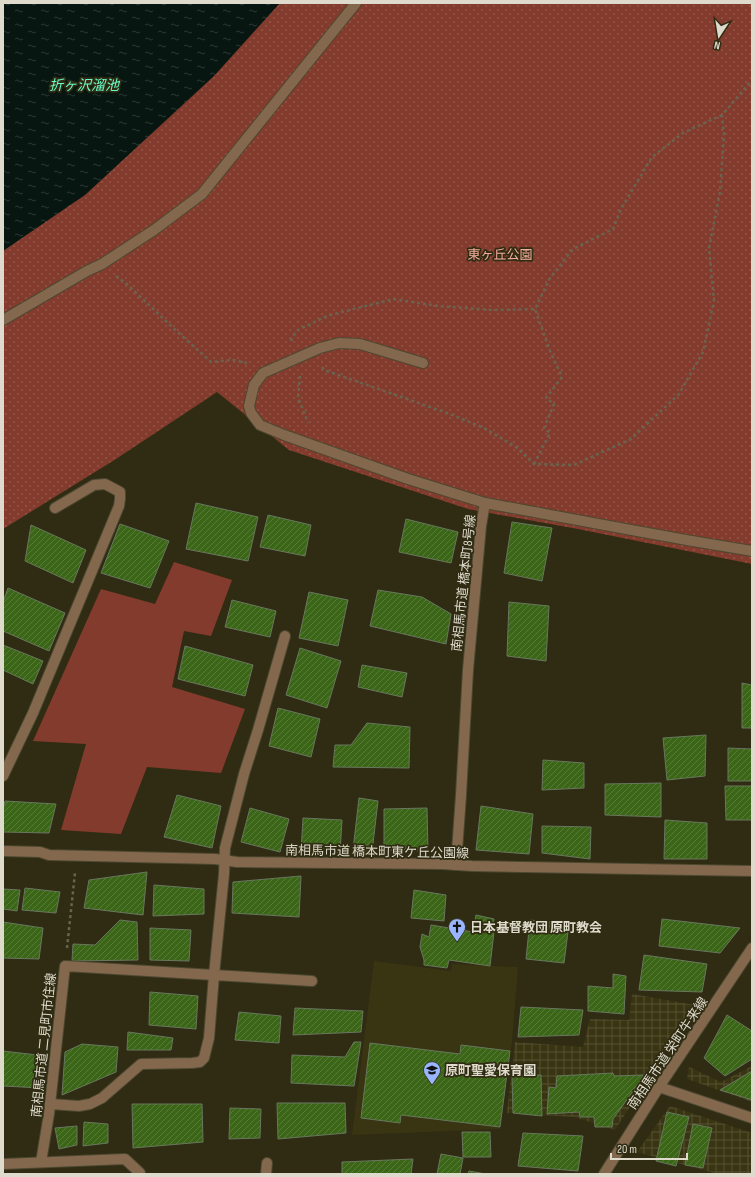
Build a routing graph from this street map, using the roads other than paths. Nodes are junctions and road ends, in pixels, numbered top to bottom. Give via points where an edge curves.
1 (356, 3) edge
2 (3, 320) edge
3 (423, 363) dead end
4 (485, 503) junction
5 (55, 508) dead end
6 (752, 551) edge
7 (285, 636) dead end
8 (3, 776) edge
9 (3, 851) edge
10 (224, 860) junction
11 (456, 865) junction
12 (752, 871) edge
13 (752, 948) edge
14 (214, 975) junction
15 (312, 981) dead end
16 (659, 1087) junction
17 (50, 1104) junction
18 (752, 1118) edge
19 (41, 1162) junction
20 (267, 1163) dead end
21 (3, 1164) edge
22 (140, 1174) edge
23 (266, 1174) edge
24 (604, 1174) edge

1 - 2 street via 202,194 102,264
3 - 4 street via 360,344 338,343 320,348 263,373 254,385 250,398 251,413 260,425 284,435
4 - 6 street, 南相馬市道 橋本町8号線
4 - 11 street, 南相馬市道 橋本町8号線 via 468,670
5 - 8 street via 94,485 105,484 120,492 119,506 33,713
7 - 10 street via 238,796
9 - 10 street, 南相馬市道 橋本町東ケ丘公園線 via 40,852 49,855
10 - 11 street, 南相馬市道 橋本町東ケ丘公園線
10 - 14 street
11 - 12 street, 南相馬市道 橋本町東ケ丘公園線
13 - 16 street, 南相馬市道 栄町牛来線
14 - 15 street, 南相馬市道 二見町市住線
14 - 17 street via 209,1038 204,1058 200,1062 141,1064 102,1098 90,1104
14 - 17 street, 南相馬市道 二見町市住線 via 65,966
16 - 18 street
16 - 24 street, 南相馬市道 栄町牛来線
17 - 19 street, 南相馬市道 二見町市住線
19 - 21 street
19 - 22 street via 126,1159
20 - 23 street

